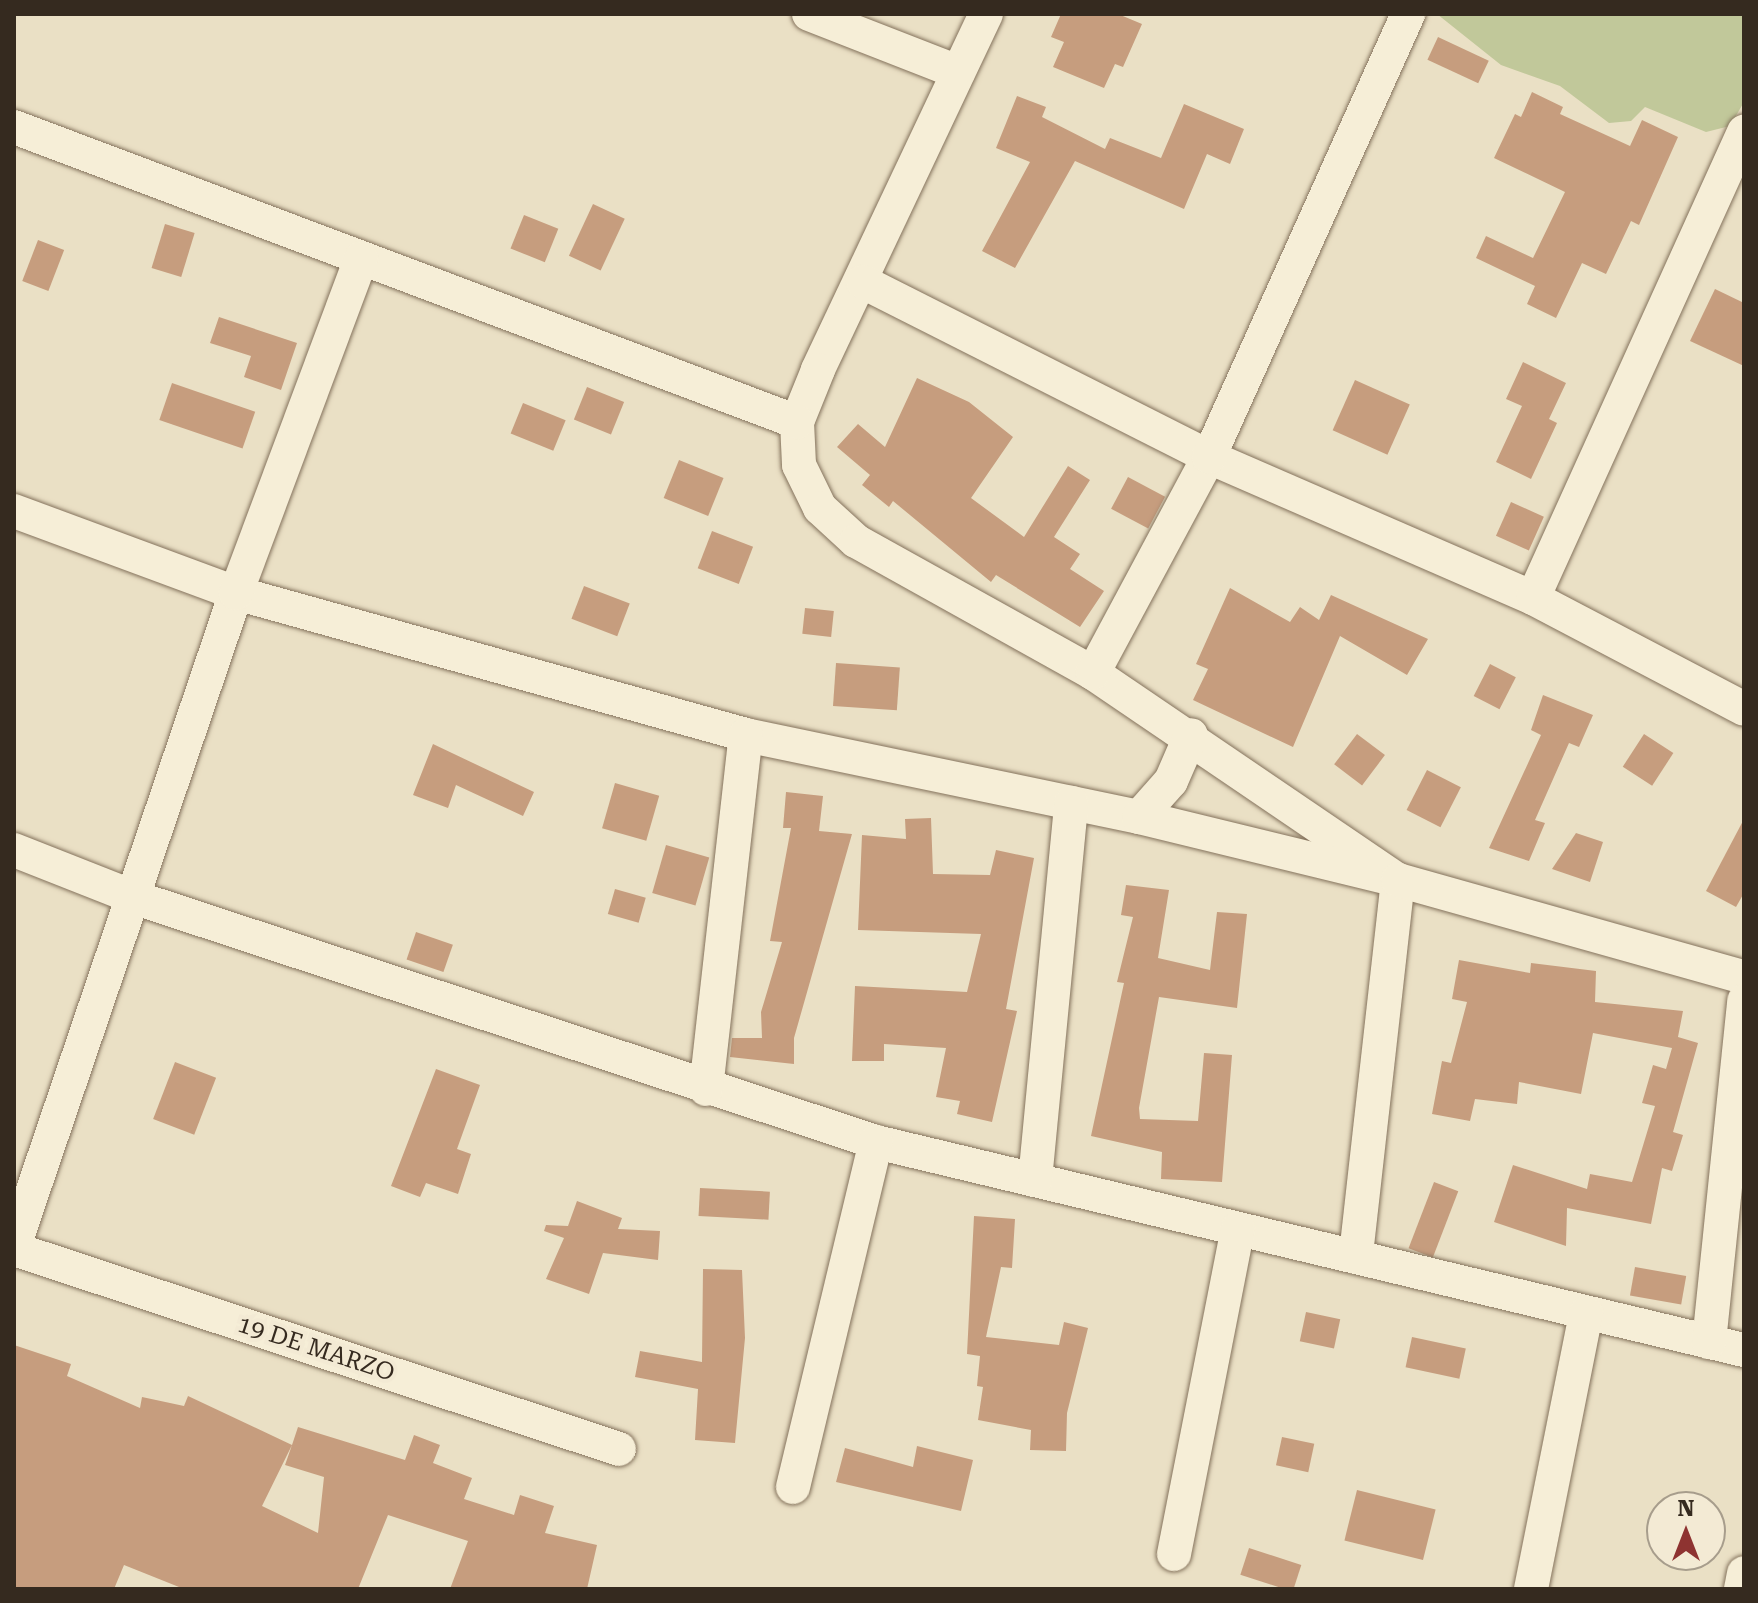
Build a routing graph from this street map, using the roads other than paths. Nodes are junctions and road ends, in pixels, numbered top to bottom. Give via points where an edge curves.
1 (809, 14) edge
2 (986, 14) edge
3 (1408, 14) edge
4 (958, 72) junction
5 (14, 127) edge
6 (1744, 132) edge
7 (361, 259) junction
8 (863, 282) junction
9 (797, 422) junction
10 (1209, 457) junction
11 (14, 511) edge
12 (236, 593) junction
13 (1533, 598) junction
14 (1093, 673) junction
15 (1744, 709) edge
16 (746, 735) junction
17 (1191, 735) junction
18 (1071, 803) junction
19 (1139, 817) junction
20 (14, 850) edge
21 (1398, 880) junction
22 (136, 898) junction
23 (1744, 977) edge
24 (1744, 1001) edge
25 (706, 1089) junction
26 (876, 1142) junction
27 (1035, 1180) junction
28 (1238, 1229) junction
29 (14, 1248) edge
30 (1356, 1257) junction
31 (1586, 1313) junction
32 (1709, 1342) junction
33 (1744, 1350) edge
34 (619, 1449) dead end
35 (793, 1487) dead end
36 (1174, 1554) dead end
37 (1744, 1573) edge
38 (1531, 1589) edge
39 (1741, 1589) edge

1 - 4 street
2 - 4 street
3 - 10 street
4 - 8 street
5 - 7 street
6 - 13 street
7 - 9 street
7 - 12 street
8 - 9 street
8 - 10 street
9 - 14 street via 799,465 820,508 856,541
10 - 13 street
10 - 14 street
11 - 12 street
12 - 16 street
12 - 22 street
13 - 15 street
14 - 17 street
16 - 18 street
16 - 25 street
17 - 19 street via 1171,781
17 - 21 street
18 - 19 street
18 - 27 street
19 - 21 street
20 - 22 street
21 - 23 street
21 - 30 street
22 - 25 street
22 - 29 street
24 - 32 street
25 - 26 street
26 - 27 street
26 - 35 street
27 - 28 street
28 - 30 street
28 - 36 street
29 - 34 street, 19 DE MARZO
30 - 31 street
31 - 32 street
31 - 38 street
32 - 33 street
37 - 39 street

